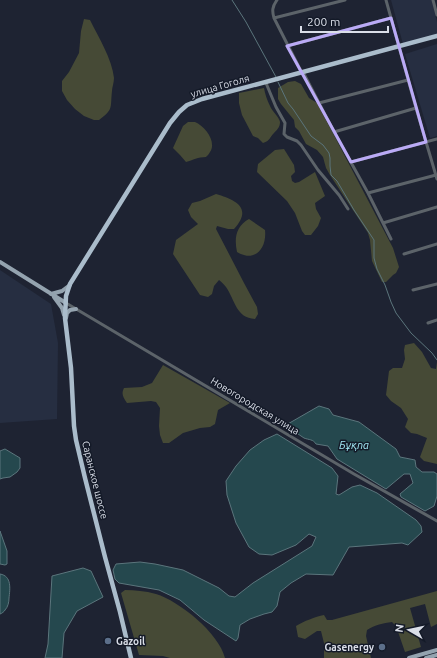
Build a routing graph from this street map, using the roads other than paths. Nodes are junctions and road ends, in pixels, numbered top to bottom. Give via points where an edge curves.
1 (277, 0) edge
2 (345, 0) edge
3 (386, 0) edge
4 (433, 0) edge
5 (437, 15) edge
6 (274, 18) junction
7 (391, 18) junction
8 (437, 36) edge
9 (287, 46) junction
10 (399, 47) junction
11 (303, 73) junction
12 (408, 80) junction
13 (266, 83) junction
14 (319, 103) junction
15 (416, 108) junction
16 (334, 132) junction
17 (437, 139) edge
18 (426, 142) junction
19 (351, 162) junction
20 (436, 175) junction
21 (437, 179) edge
22 (368, 193) junction
23 (437, 207) edge
24 (348, 209) dead end
25 (383, 223) junction
26 (391, 239) dead end
27 (437, 244) edge
28 (404, 254) dead end
29 (0, 262) edge
30 (70, 284) junction
31 (437, 284) edge
32 (413, 290) dead end
33 (51, 294) junction
34 (66, 303) junction
35 (76, 309) junction
36 (65, 318) junction
37 (437, 320) edge
38 (428, 322) dead end
39 (66, 324) junction
40 (437, 521) edge
41 (437, 650) edge
42 (437, 655) edge
43 (131, 658) edge
44 (409, 658) edge
45 (426, 658) edge

1 - 6 street via 272,11
2 - 6 street
3 - 7 street
4 - 5 street
6 - 9 street
7 - 9 street
7 - 10 street
8 - 10 highway, улица Гоголя
9 - 11 street
10 - 11 highway, улица Гоголя
10 - 12 street
11 - 13 highway, улица Гоголя
11 - 14 street
12 - 14 street
12 - 15 street
13 - 24 street via 284,123 284,134 301,145
13 - 30 highway, улица Гоголя via 187,105 179,112
14 - 16 street
15 - 16 street
15 - 18 street
16 - 19 street
17 - 18 street
18 - 19 street
18 - 20 street
19 - 22 street
20 - 21 street
20 - 22 street
22 - 25 street
23 - 25 street
25 - 26 street
27 - 28 street
29 - 33 main road
30 - 33 main road via 62,291
30 - 34 highway, улица Гоголя
31 - 32 street
33 - 34 main road
33 - 36 main road via 62,308
34 - 35 street, Новогородская улица
34 - 36 highway, Саранское шоссе
35 - 39 main road via 67,313
35 - 40 street, Новогородская улица
36 - 39 highway, Саранское шоссе
37 - 38 street
39 - 43 highway, Саранское шоссе via 76,440
41 - 44 main road
42 - 45 main road

